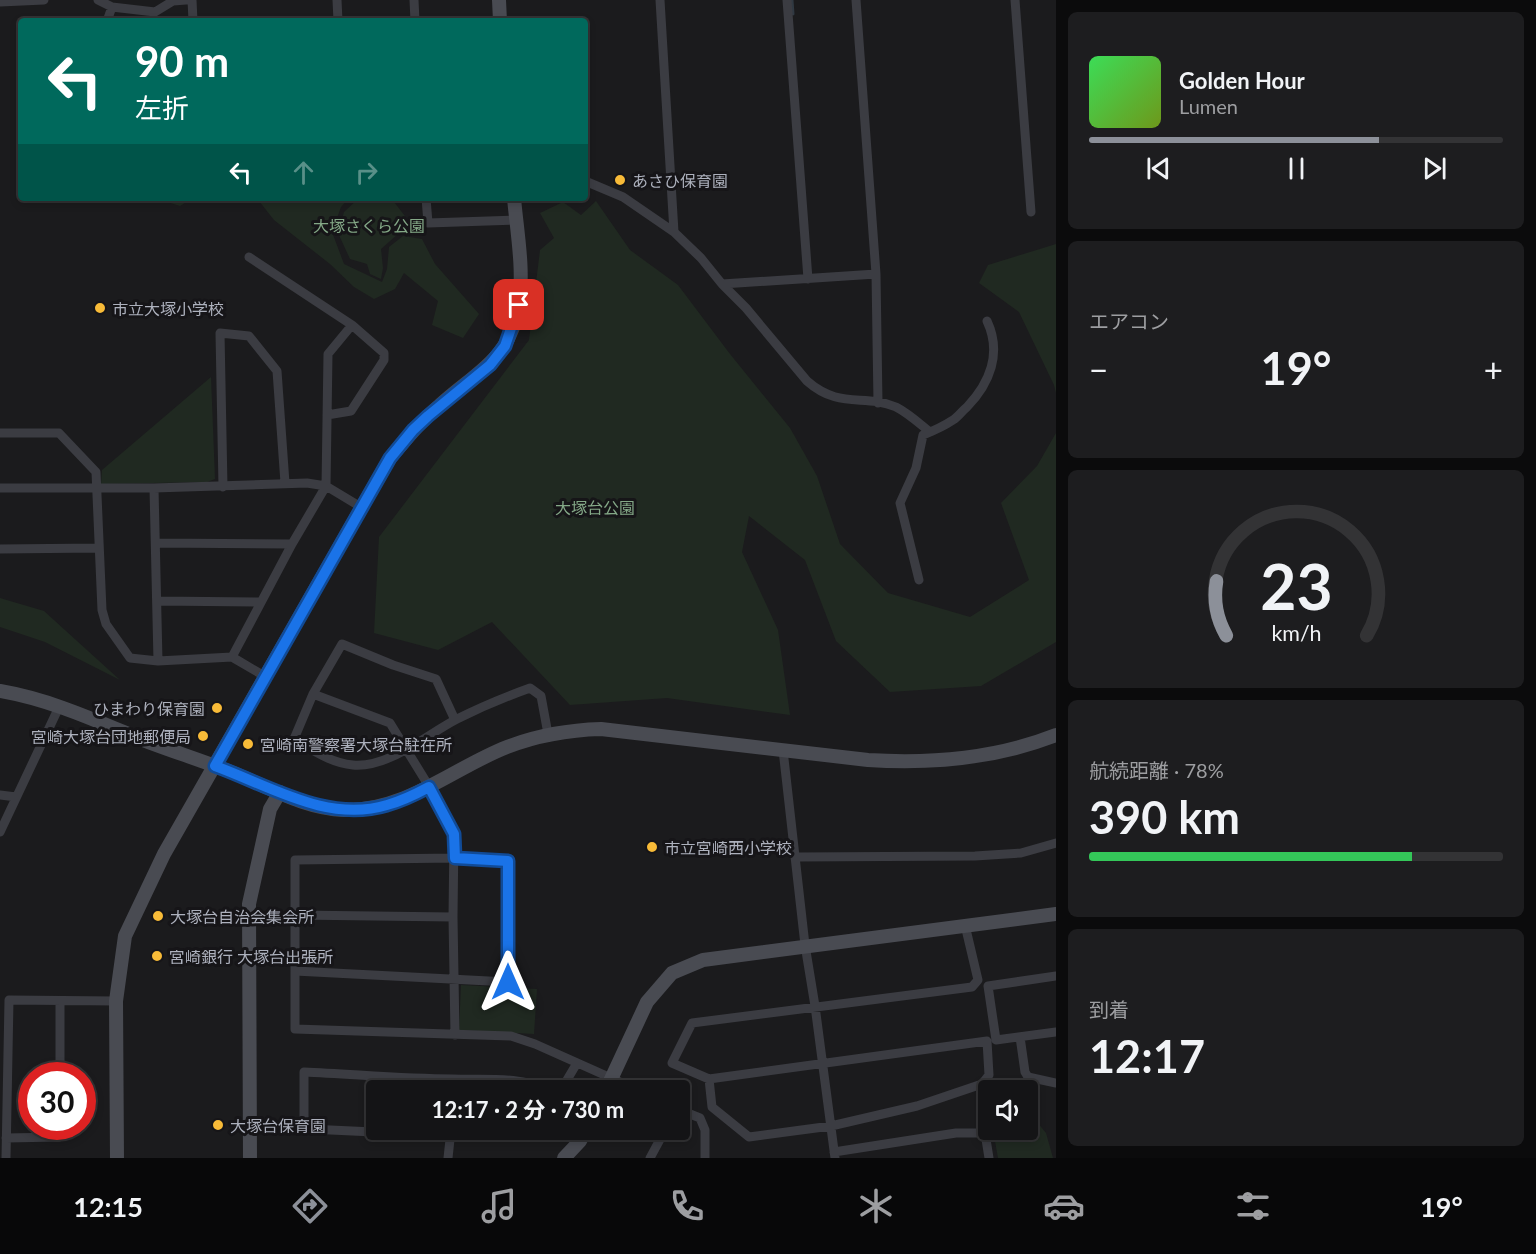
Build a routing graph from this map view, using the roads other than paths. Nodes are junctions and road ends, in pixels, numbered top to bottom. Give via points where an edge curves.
1 (44, 0) edge
2 (98, 0) edge
3 (186, 0) edge
4 (192, 0) edge
5 (337, 0) edge
6 (414, 0) edge
7 (499, 0) edge
8 (660, 0) edge
9 (787, 0) edge
10 (856, 0) edge
11 (1015, 0) edge
12 (18, 1) edge
13 (173, 1) edge
14 (0, 2) edge
15 (112, 7) junction
16 (108, 18) edge
17 (193, 18) edge
18 (338, 18) edge
19 (415, 18) edge
20 (500, 18) edge
21 (588, 181) edge
22 (426, 201) edge
23 (514, 201) edge
24 (1031, 212) dead end
25 (516, 220) junction
26 (674, 232) junction
27 (249, 257) dead end
28 (876, 274) junction
29 (808, 279) junction
30 (722, 284) junction
31 (987, 321) dead end
32 (352, 325) junction
33 (879, 403) junction
34 (327, 415) junction
35 (930, 432) junction
36 (0, 433) edge
37 (285, 483) junction
38 (326, 486) junction
39 (223, 487) junction
40 (0, 488) edge
41 (154, 488) junction
42 (97, 489) junction
43 (361, 507) junction
44 (156, 543) junction
45 (292, 544) junction
46 (98, 548) junction
47 (0, 549) edge
48 (919, 580) dead end
49 (157, 601) junction
50 (261, 602) junction
51 (232, 657) junction
52 (158, 661) junction
53 (266, 677) junction
54 (0, 691) edge
55 (313, 694) junction
56 (59, 707) junction
57 (455, 720) junction
58 (548, 734) junction
59 (1056, 735) edge
60 (406, 750) junction
61 (783, 750) junction
62 (215, 766) junction
63 (429, 787) junction
64 (279, 792) junction
65 (0, 795) edge
66 (16, 797) junction
67 (0, 832) edge
68 (1056, 843) edge
69 (797, 857) junction
70 (455, 858) junction
71 (1056, 914) edge
72 (295, 915) junction
73 (453, 917) junction
74 (965, 925) junction
75 (806, 945) junction
76 (295, 971) junction
77 (1056, 976) edge
78 (455, 980) junction
79 (60, 1000) junction
80 (116, 1001) junction
81 (816, 1006) junction
82 (1056, 1032) edge
83 (455, 1035) junction
84 (1020, 1037) junction
85 (60, 1062) edge
86 (577, 1063) junction
87 (823, 1063) junction
88 (452, 1079) joint
89 (709, 1079) junction
90 (521, 1080) edge
91 (567, 1080) edge
92 (603, 1080) edge
93 (611, 1080) edge
94 (1056, 1083) edge
95 (690, 1114) edge
96 (831, 1126) junction
97 (366, 1131) edge
98 (6, 1138) junction
99 (18, 1138) edge
100 (450, 1140) edge
101 (581, 1140) edge
102 (659, 1140) edge
103 (867, 1147) junction
104 (835, 1155) edge
105 (6, 1158) edge
106 (117, 1158) edge
107 (250, 1158) edge
108 (448, 1158) edge
109 (564, 1158) edge
110 (650, 1158) edge
111 (705, 1158) edge
112 (869, 1158) edge
113 (989, 1158) edge

1 - 12 street
2 - 15 street
3 - 13 street
4 - 17 street
5 - 18 street
6 - 19 street
7 - 20 street
8 - 26 street
9 - 29 street
10 - 28 street
11 - 24 street
12 - 14 street
13 - 15 street via 155,12
15 - 16 street
21 - 26 street via 622,197
22 - 25 street via 428,223
23 - 25 street
25 - 43 street via 521,286 505,346 490,365 413,430 390,458
26 - 30 street
27 - 32 street
28 - 29 street
28 - 33 street
29 - 30 street
30 - 33 street via 817,390 846,400
31 - 35 street via 995,346 987,380 954,420
32 - 34 street via 328,354
32 - 34 street via 382,349 384,360 351,411
33 - 35 street via 895,407
34 - 38 street
35 - 48 street via 923,435 916,468 900,503
36 - 42 street via 59,433 96,472
37 - 38 street
37 - 39 street
37 - 39 street via 277,371 249,336 220,333
38 - 43 street
38 - 45 street
39 - 41 street
40 - 42 street
41 - 42 street
41 - 44 street
42 - 46 street
43 - 53 street
44 - 45 street
44 - 49 street
45 - 50 street
46 - 47 street
46 - 52 street via 106,624 130,658
49 - 50 street
49 - 52 street
50 - 51 street
51 - 52 street
51 - 53 street
53 - 62 street
54 - 56 street
55 - 57 street via 342,644 436,679
55 - 60 street via 390,723
55 - 60 street via 294,740 336,762 353,765 370,765
56 - 62 street
56 - 66 street
57 - 58 street via 530,688 541,696
57 - 60 street
58 - 61 street via 601,729
58 - 63 street via 506,747
59 - 61 street via 983,756 910,762
60 - 63 street
61 - 69 street
62 - 64 street
62 - 80 street via 164,854 125,936
63 - 64 street via 388,805 342,810
63 - 70 street via 454,834
64 - 107 street via 270,809 249,904
65 - 66 street
66 - 67 street
68 - 69 street via 1021,853
69 - 75 street
70 - 72 street via 295,860
70 - 73 street
70 - 78 street via 508,861 508,982
71 - 74 street
72 - 73 street
72 - 76 street
73 - 78 street
74 - 75 street
74 - 81 street via 978,980 972,987
75 - 81 street
75 - 93 street via 704,960 672,973 647,1002
76 - 78 street
76 - 83 street via 295,1029
77 - 84 street via 988,986 996,1040
78 - 83 street
79 - 80 street
79 - 85 street
79 - 98 street via 9,1000
80 - 106 street
81 - 87 street
81 - 89 street via 692,1023 672,1063
82 - 84 street
83 - 86 street via 511,1036
84 - 94 street via 1028,1077
86 - 91 street
86 - 92 street
87 - 89 street
87 - 96 street
87 - 96 street via 987,1041 989,1075 982,1084 917,1106
88 - 90 street
88 - 97 street via 304,1072 304,1125 309,1129
89 - 96 street via 712,1107 749,1137
95 - 111 street via 700,1118 705,1130
96 - 104 street
98 - 99 street
98 - 105 street
100 - 108 street
101 - 109 street
102 - 110 street
103 - 104 street
103 - 112 street
103 - 113 street via 956,1133 985,1133

